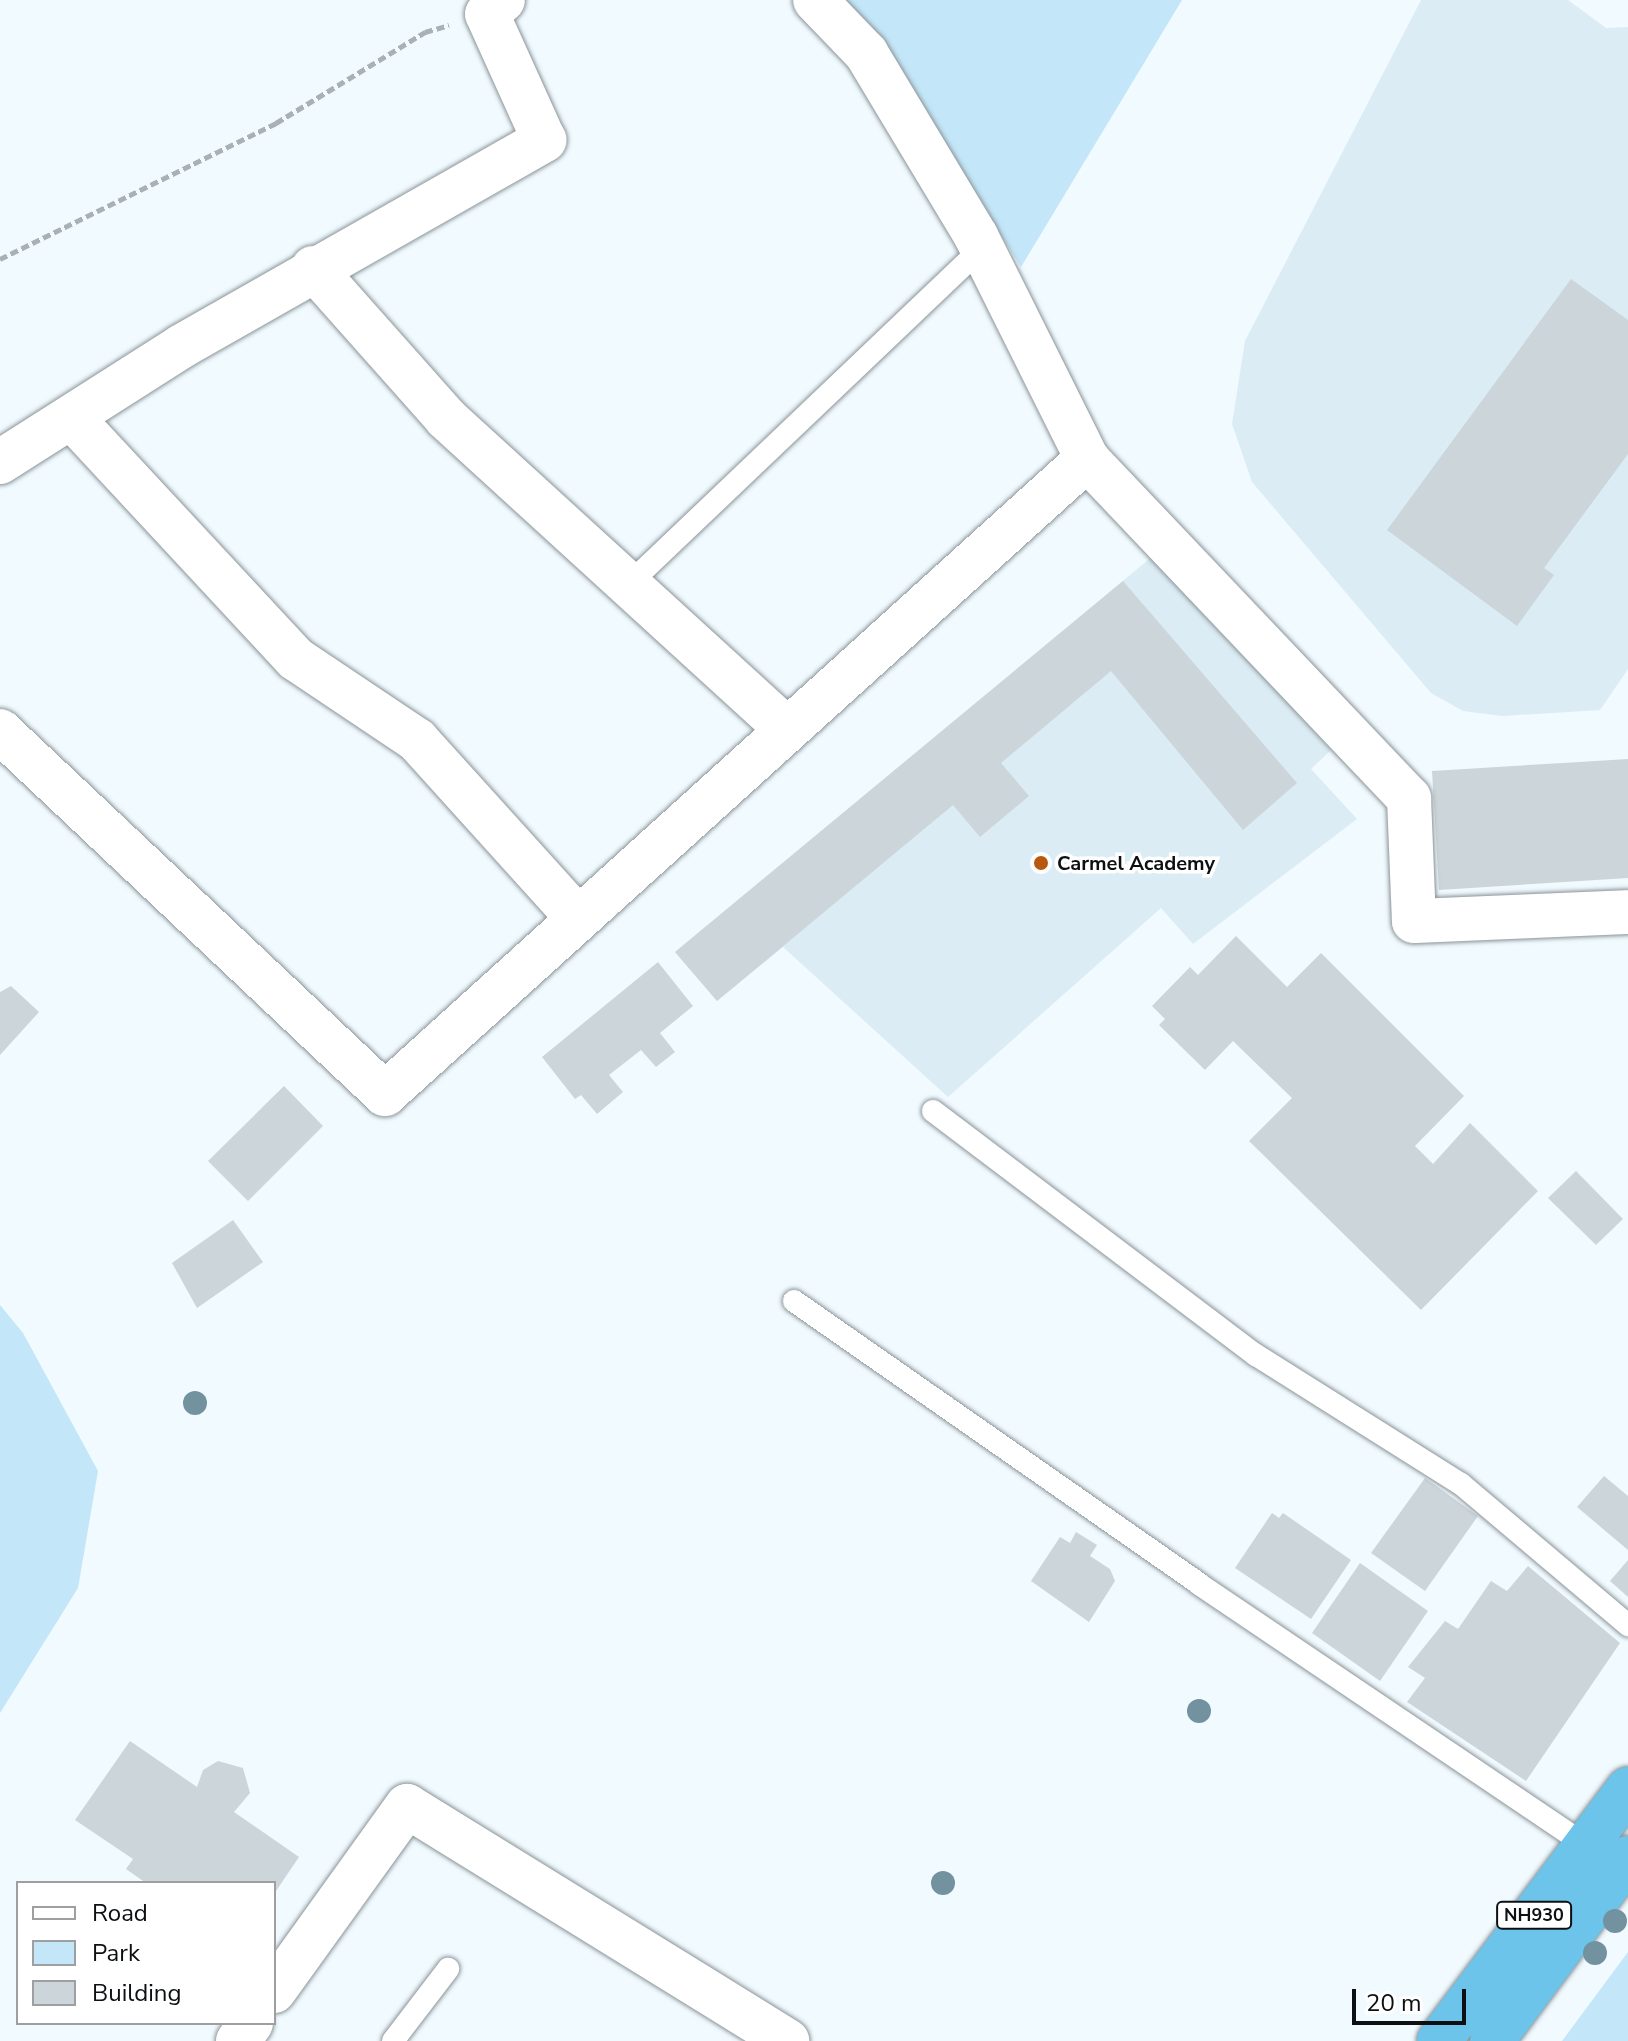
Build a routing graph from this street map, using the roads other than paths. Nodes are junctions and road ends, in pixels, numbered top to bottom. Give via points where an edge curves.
1 (815, 0) edge
2 (495, 7) edge
3 (982, 248) junction
4 (313, 268) junction
5 (71, 417) junction
6 (1087, 459) junction
7 (0, 462) edge
8 (629, 584) junction
9 (786, 728) junction
10 (0, 731) edge
11 (1628, 912) edge
12 (578, 918) junction
13 (933, 1111) dead end
14 (794, 1301) dead end
15 (1628, 1625) edge
16 (1628, 1789) edge
17 (1586, 1845) junction
18 (1628, 1858) edge
19 (448, 1969) dead end
20 (276, 1988) edge
21 (393, 2041) edge
22 (787, 2041) edge
23 (1439, 2041) edge
24 (1492, 2041) edge

1 - 3 street via 866,53
2 - 4 street via 544,140
3 - 6 street
3 - 8 lane
4 - 5 street
4 - 8 street via 446,418
5 - 7 street
5 - 12 street via 296,659 417,740
6 - 9 street
6 - 11 street via 1409,798 1414,921
8 - 9 street
9 - 12 street
10 - 12 street via 385,1094
13 - 15 lane via 1256,1355 1461,1484
14 - 17 lane
16 - 17 highway, NH930
17 - 23 highway, NH930
18 - 24 highway, NH930
19 - 21 lane
20 - 22 street via 407,1806

